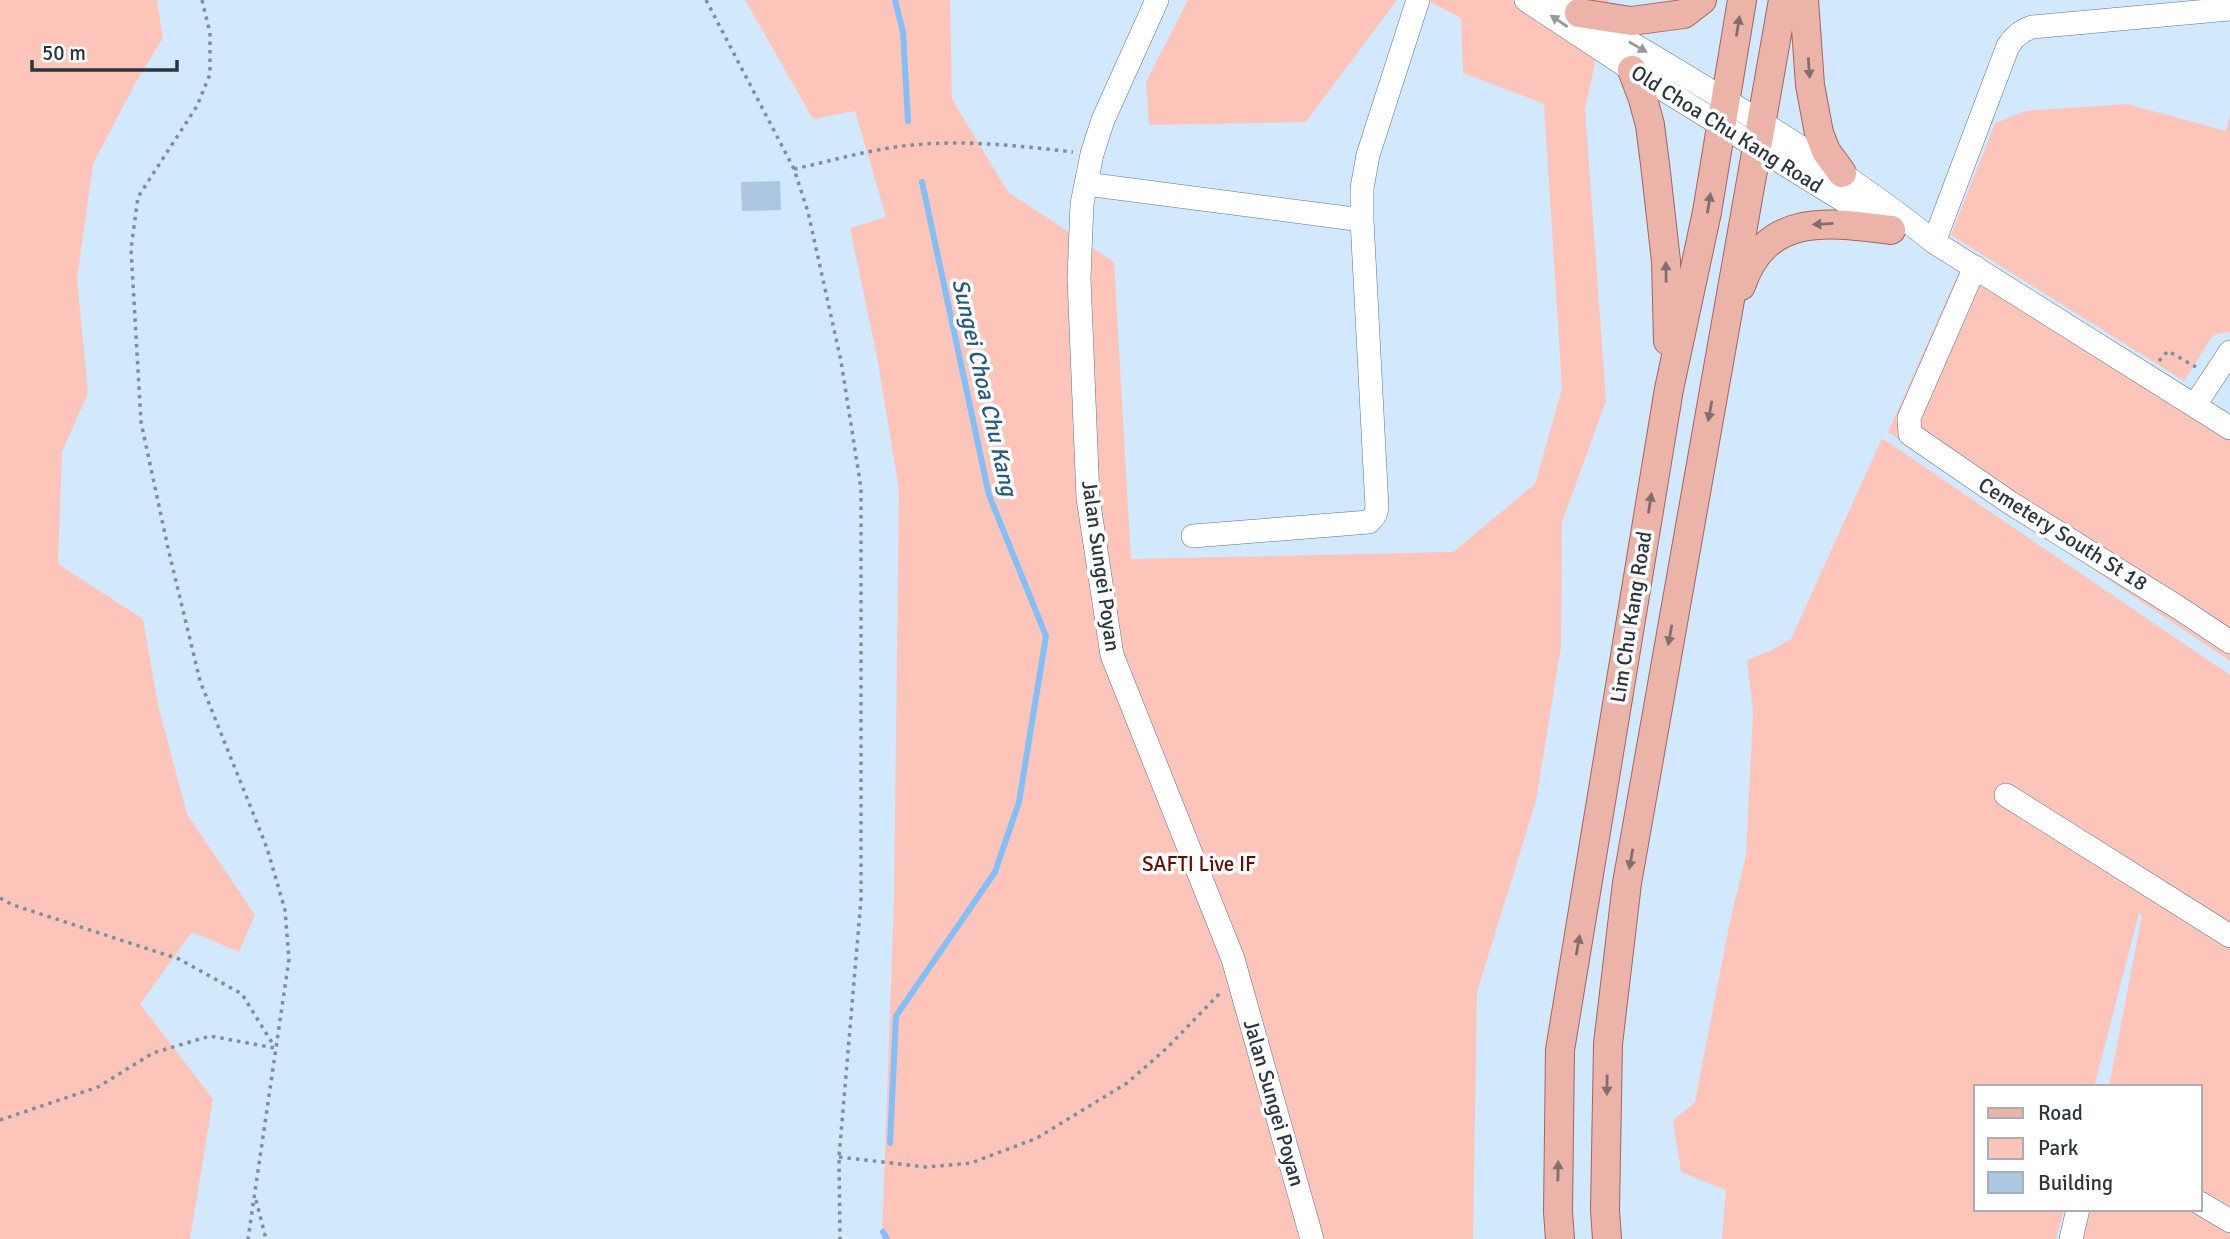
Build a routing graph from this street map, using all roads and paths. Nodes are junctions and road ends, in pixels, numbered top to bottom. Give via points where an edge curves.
1 (202, 0) edge
2 (706, 0) edge
3 (1157, 0) edge
4 (1418, 0) edge
5 (1527, 0) edge
6 (1702, 0) edge
7 (1742, 0) edge
8 (1783, 0) edge
9 (1804, 0) edge
10 (1568, 6) edge
11 (2230, 9) edge
12 (1632, 70) junction
13 (1723, 113) junction
14 (1759, 135) junction
15 (1092, 154) junction
16 (794, 169) junction
17 (1843, 173) junction
18 (1086, 184) junction
19 (1362, 220) junction
20 (1891, 230) junction
21 (1934, 242) junction
22 (1975, 267) junction
23 (1722, 344) junction
24 (2230, 352) edge
25 (2146, 375) junction
26 (2213, 377) junction
27 (1668, 389) junction
28 (2195, 405) junction
29 (2230, 428) edge
30 (1193, 536) dead end
31 (2230, 642) edge
32 (2006, 795) dead end
33 (0, 898) edge
34 (2230, 936) edge
35 (1238, 974) junction
36 (275, 1048) junction
37 (0, 1120) edge
38 (839, 1157) junction
39 (255, 1196) junction
40 (2202, 1204) edge
41 (2078, 1211) edge
42 (2230, 1221) edge
43 (248, 1239) edge
44 (266, 1239) edge
45 (840, 1239) edge
46 (1312, 1239) edge
47 (1560, 1239) edge
48 (1607, 1239) edge
49 (2071, 1239) edge

1 - 36 path via 211,74 197,106 138,197 131,249 141,422 200,681 267,848 285,910 289,959
2 - 16 path
3 - 15 street, Jalan Sungei Poyan
4 - 19 street via 1368,155
12 -> 5 street, Old Choa Chu Kang Road
6 - 10 main road via 1684,14 1631,21
13 -> 7 main road, Lim Chu Kang Road
8 - 14 main road, Lim Chu Kang Road
9 -> 17 main road via 1810,85 1819,133
10 -> 13 street, Old Choa Chu Kang Road
11 - 21 street via 2032,27 2014,37
12 - 13 street, Old Choa Chu Kang Road
27 -> 12 main road via 1665,247 1650,125
13 - 14 street, Old Choa Chu Kang Road
27 -> 13 main road, Lim Chu Kang Road via 1707,212
14 - 17 street, Old Choa Chu Kang Road
14 - 20 street, Old Choa Chu Kang Road
14 - 23 main road, Lim Chu Kang Road
15 - 16 path via 957,143 891,148
15 - 18 street, Jalan Sungei Poyan
16 - 38 path via 841,360 861,488 861,900
17 - 21 street, Old Choa Chu Kang Road
18 - 19 street
18 - 35 street, Jalan Sungei Poyan via 1079,278 1088,498 1112,655
19 - 30 street via 1375,515 1369,522
20 - 21 street, Old Choa Chu Kang Road
20 -> 23 main road via 1838,223 1810,225 1787,230 1767,243 1746,272
21 - 22 street, Old Choa Chu Kang Road
22 - 25 street, Old Choa Chu Kang Road
22 - 31 street, Cemetery South St 18 via 1909,418 1910,434
23 -> 48 main road, Lim Chu Kang Road via 1627,883 1608,1044
24 - 26 street
25 - 26 path via 2168,351
25 - 28 street, Old Choa Chu Kang Road
26 - 28 street
47 -> 27 main road, Lim Chu Kang Road via 1560,1050
28 - 29 street, Old Choa Chu Kang Road
32 - 34 street
33 - 36 path via 179,959 242,994
35 - 38 path via 1127,1083 1037,1138 971,1163 926,1167
35 - 46 street, Jalan Sungei Poyan
36 - 37 path via 211,1036 153,1053 98,1087
36 - 39 path
38 - 45 path
39 - 43 path
39 - 44 path
40 - 42 street
41 - 49 street

